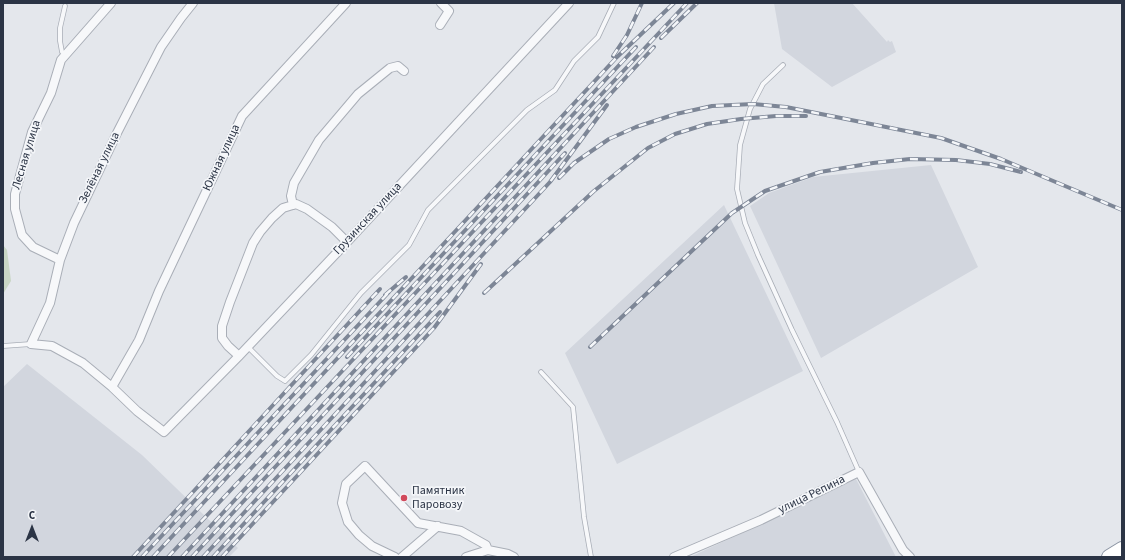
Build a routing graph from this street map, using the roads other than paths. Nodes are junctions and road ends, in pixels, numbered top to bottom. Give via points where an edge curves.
1 (111, 3) edge
2 (193, 3) edge
3 (441, 3) edge
4 (569, 3) edge
5 (614, 3) edge
6 (341, 5) edge
7 (65, 6) dead end
8 (440, 24) dead end
9 (66, 54) junction
10 (783, 64) dead end
11 (404, 71) dead end
12 (293, 205) junction
13 (347, 242) junction
14 (60, 260) junction
15 (31, 344) junction
16 (3, 346) edge
17 (248, 347) junction
18 (239, 356) junction
19 (541, 372) dead end
20 (112, 386) junction
21 (859, 472) junction
22 (438, 526) junction
23 (1122, 549) edge
24 (488, 550) junction
25 (395, 557) edge
26 (402, 557) edge
27 (466, 557) edge
28 (514, 557) edge
29 (591, 557) edge
30 (674, 557) edge
31 (910, 557) edge
32 (1109, 557) edge

1 - 9 street, Лесная улица
2 - 14 street, Зелёная улица via 162,47 124,120 74,223
3 - 8 street via 449,11
4 - 13 street, Грузинская улица
5 - 17 lane via 598,37 574,60 555,90 527,110 428,210 409,245 361,293 311,355 285,381
6 - 20 street, Южная улица via 242,116 139,340
7 - 9 lane via 60,42 62,52
9 - 14 street, Лесная улица via 61,60 52,93 32,132 15,194 15,209 22,235 32,247
10 - 21 lane via 764,84 750,109 740,145 737,189 745,223 758,255
11 - 12 street via 398,66 390,68 358,94 319,140 294,183 291,196
12 - 13 street via 307,209 332,227
12 - 18 street via 283,208 260,232 253,243 230,302 222,326 222,338
13 - 17 street, Грузинская улица
14 - 15 street, Зелёная улица via 50,303
15 - 16 lane
15 - 20 street via 52,346 83,363
17 - 18 street, Грузинская улица
18 - 20 street, Грузинская улица via 164,432 137,411
19 - 29 lane via 573,408 584,517
21 - 30 street, улица Репина via 761,520
21 - 31 street, улица Репина via 903,550
22 - 24 street via 461,531 486,545
22 - 25 street via 418,522 365,466 346,484 342,503 348,522 372,546
22 - 26 street
23 - 32 highway
24 - 27 street
24 - 28 street

